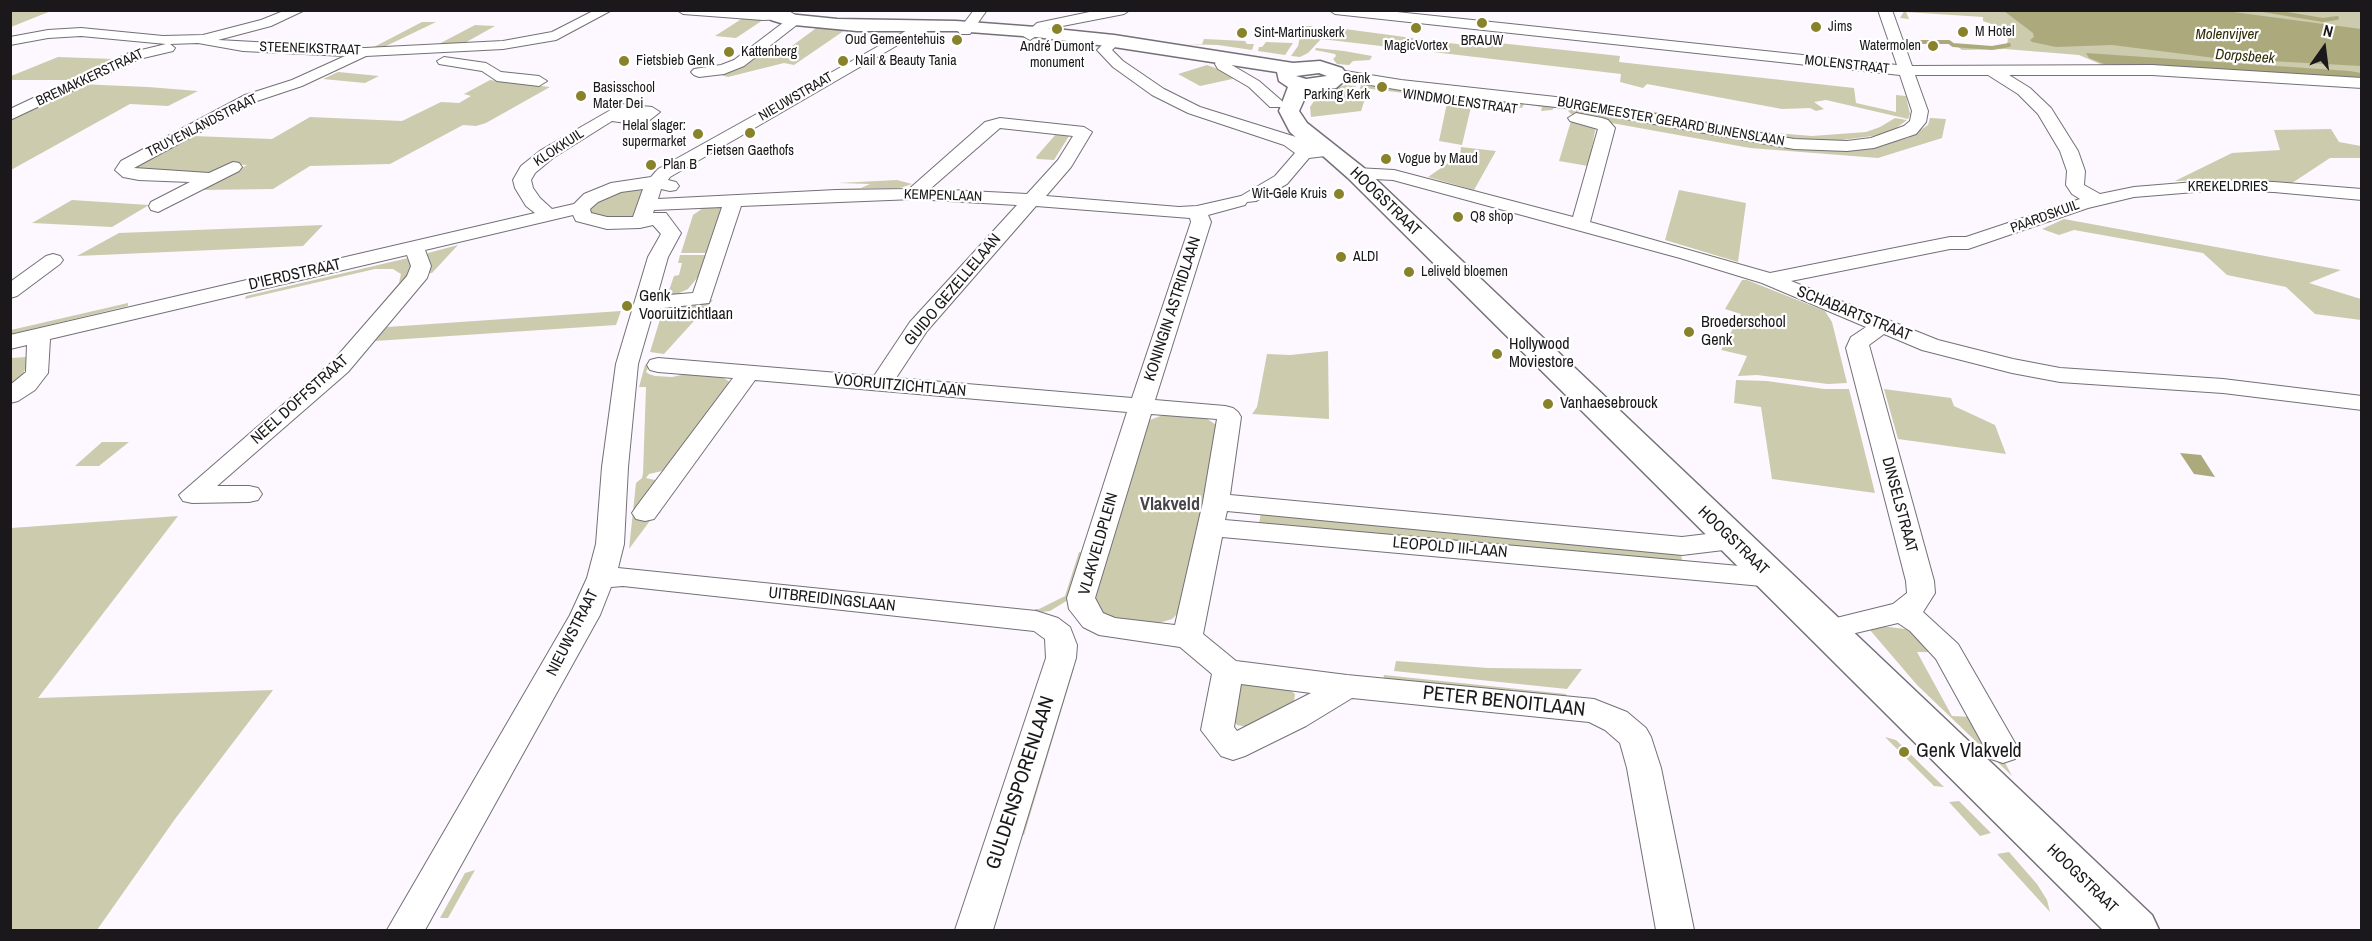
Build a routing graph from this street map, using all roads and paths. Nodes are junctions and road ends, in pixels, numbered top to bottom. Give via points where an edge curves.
1 (299, 10) edge
2 (606, 10) edge
3 (683, 10) edge
4 (981, 10) edge
5 (1124, 10) edge
6 (1335, 10) edge
7 (1885, 10) edge
8 (787, 16) edge
9 (966, 29) junction
10 (909, 30) junction
11 (1033, 34) junction
12 (203, 39) junction
13 (1102, 39) junction
14 (10, 41) edge
15 (243, 47) junction
16 (435, 49) junction
17 (365, 51) junction
18 (1231, 60) junction
19 (1907, 71) junction
20 (699, 72) dead end
21 (1993, 72) junction
22 (1311, 78) junction
23 (539, 81) dead end
24 (2361, 83) edge
25 (1363, 90) dead end
26 (1561, 109) junction
27 (1289, 110) junction
28 (10, 115) edge
29 (609, 116) dead end
30 (1241, 125) junction
31 (1304, 153) junction
32 (1344, 162) junction
33 (233, 167) dead end
34 (212, 178) junction
35 (914, 194) junction
36 (2361, 195) edge
37 (734, 200) junction
38 (1031, 200) junction
39 (2096, 200) junction
40 (656, 203) junction
41 (158, 206) dead end
42 (580, 208) junction
43 (1198, 212) junction
44 (548, 214) junction
45 (1579, 224) junction
46 (1968, 243) junction
47 (414, 248) junction
48 (53, 260) dead end
49 (1768, 279) junction
50 (1792, 288) junction
51 (10, 292) edge
52 (644, 303) junction
53 (1881, 326) junction
54 (39, 335) junction
55 (10, 342) edge
56 (658, 365) dead end
57 (749, 373) junction
58 (881, 384) junction
59 (10, 396) edge
60 (2361, 403) edge
61 (1141, 406) junction
62 (249, 495) dead end
63 (645, 513) dead end
64 (1213, 514) junction
65 (1732, 540) junction
66 (1685, 559) junction
67 (601, 578) junction
68 (1773, 578) junction
69 (1902, 612) junction
70 (1826, 630) junction
71 (1059, 634) joint
72 (1188, 637) junction
73 (1228, 670) junction
74 (1347, 686) junction
75 (2003, 750) dead end
76 (406, 930) edge
77 (974, 930) edge
78 (1675, 930) edge
79 (2135, 930) edge

1 - 12 street via 267,23
2 - 16 street, STEENEIKSTRAAT via 571,31 542,40
3 - 8 street
4 - 9 street
5 - 11 street via 1053,23
6 - 19 street, MOLENSTRAAT
7 - 19 street
8 - 10 main road
8 - 20 street via 738,63
9 - 10 main road
9 - 11 main road
10 - 40 street, NIEUWSTRAAT via 695,156 679,170
11 - 13 main road
12 - 14 street, STEENEIKSTRAAT via 81,33
12 - 15 street, STEENEIKSTRAAT
13 - 18 main road
13 - 30 street via 1104,50 1114,61 1158,92 1194,110
15 - 17 street, STEENEIKSTRAAT
15 - 28 street, BREMAKKERSTRAAT via 148,51
16 - 17 street, STEENEIKSTRAAT
16 - 23 street via 431,53 437,61 476,64 497,76
17 - 34 street, TRUYENLANDSTRAAT via 297,83 251,98 124,170 139,175
18 - 22 main road
18 - 27 street via 1222,64
19 - 21 street, MOLENSTRAAT
19 - 26 street, BURGEMEESTER GERARD BIJNENSLAAN via 1920,111 1916,126 1874,143 1847,146 1758,140
21 - 24 street, MOLENSTRAAT via 2152,70
21 - 39 street, PAARDSKUIL via 2024,91 2045,111 2068,151 2076,171 2075,185
22 - 26 street, BURGEMEESTER GERARD BIJNENSLAAN via 1401,85
22 - 27 main road via 1299,89
25 - 26 street, WINDMOLENSTRAAT
26 - 45 street, WINDMOLENSTRAAT via 1608,128
27 - 30 street
27 - 32 main road, HOOGSTRAAT via 1305,134
29 - 44 street, KLOKKUIL via 527,170 522,180 524,188
30 - 31 street via 1296,144
31 - 32 street
31 - 43 street, KEMPENLAAN via 1281,180 1244,199
32 - 45 street, SCHABARTSTRAAT
32 - 65 main road, HOOGSTRAAT
33 - 34 street, TRUYENLANDSTRAAT
34 - 41 street, TRUYENLANDSTRAAT
35 - 37 street, KEMPENLAAN
35 - 38 street, KEMPENLAAN
35 - 38 street, GUIDO GEZELLELAAN via 991,125 1084,132 1065,163
36 - 39 street, KREKELDRIES via 2219,185 2134,192
37 - 40 street, KEMPENLAAN
37 - 52 street via 702,298
38 - 43 street, KEMPENLAAN
38 - 58 street, GUIDO GEZELLELAAN via 918,327
39 - 46 street, PAARDSKUIL
40 - 42 street via 597,221 583,217
40 - 42 street, D'IERDSTRAAT via 635,183 604,192
40 - 52 street, NIEUWSTRAAT via 653,232 663,247
42 - 44 street, D'IERDSTRAAT
43 - 61 street, KONINGIN ASTRIDLAAN via 1201,222
44 - 47 street, D'IERDSTRAAT
45 - 49 street, SCHABARTSTRAAT
46 - 49 street, PAARDSKUIL via 1950,243
46 - 50 street, PAARDSKUIL via 1963,250 1821,278
47 - 54 street, D'IERDSTRAAT
47 - 62 street, NEEL DOFFSTRAAT via 421,266 417,278 340,367 192,495
48 - 51 street
49 - 50 street, SCHABARTSTRAAT
50 - 53 street, SCHABARTSTRAAT
52 - 67 street, NIEUWSTRAAT via 625,373 610,544
53 - 60 street, SCHABARTSTRAAT via 1972,357 2060,375 2223,386
53 - 69 street, DINSELSTRAAT via 1859,342 1857,348 1920,581 1921,593 1916,603
54 - 55 street, D'IERDSTRAAT
54 - 59 street via 37,373
56 - 57 street, VOORUITZICHTLAAN
57 - 58 street, VOORUITZICHTLAAN
57 - 63 street via 659,477
58 - 61 street, VOORUITZICHTLAAN
61 - 64 street via 1225,413 1229,417
61 - 72 street, VLAKVELDPLEIN via 1081,598 1093,620 1109,628
64 - 66 street, LEOPOLD III-LAAN
64 - 72 street
65 - 66 street, LEOPOLD III-LAAN
65 - 68 main road, HOOGSTRAAT
66 - 68 street, LEOPOLD III-LAAN
67 - 71 street, UITBREIDINGSLAAN via 623,577 1036,621
67 - 76 street, NIEUWSTRAAT via 585,615
68 - 70 main road, HOOGSTRAAT
69 - 70 street
69 - 75 street via 1947,652
70 - 79 main road, HOOGSTRAAT
71 - 77 street, GULDENSPORENLAAN via 1060,663
72 - 73 street
73 - 74 street, PETER BENOITLAAN
73 - 74 street via 1217,730 1233,747
74 - 78 street, PETER BENOITLAAN via 1594,711 1616,721 1635,737 1641,758

